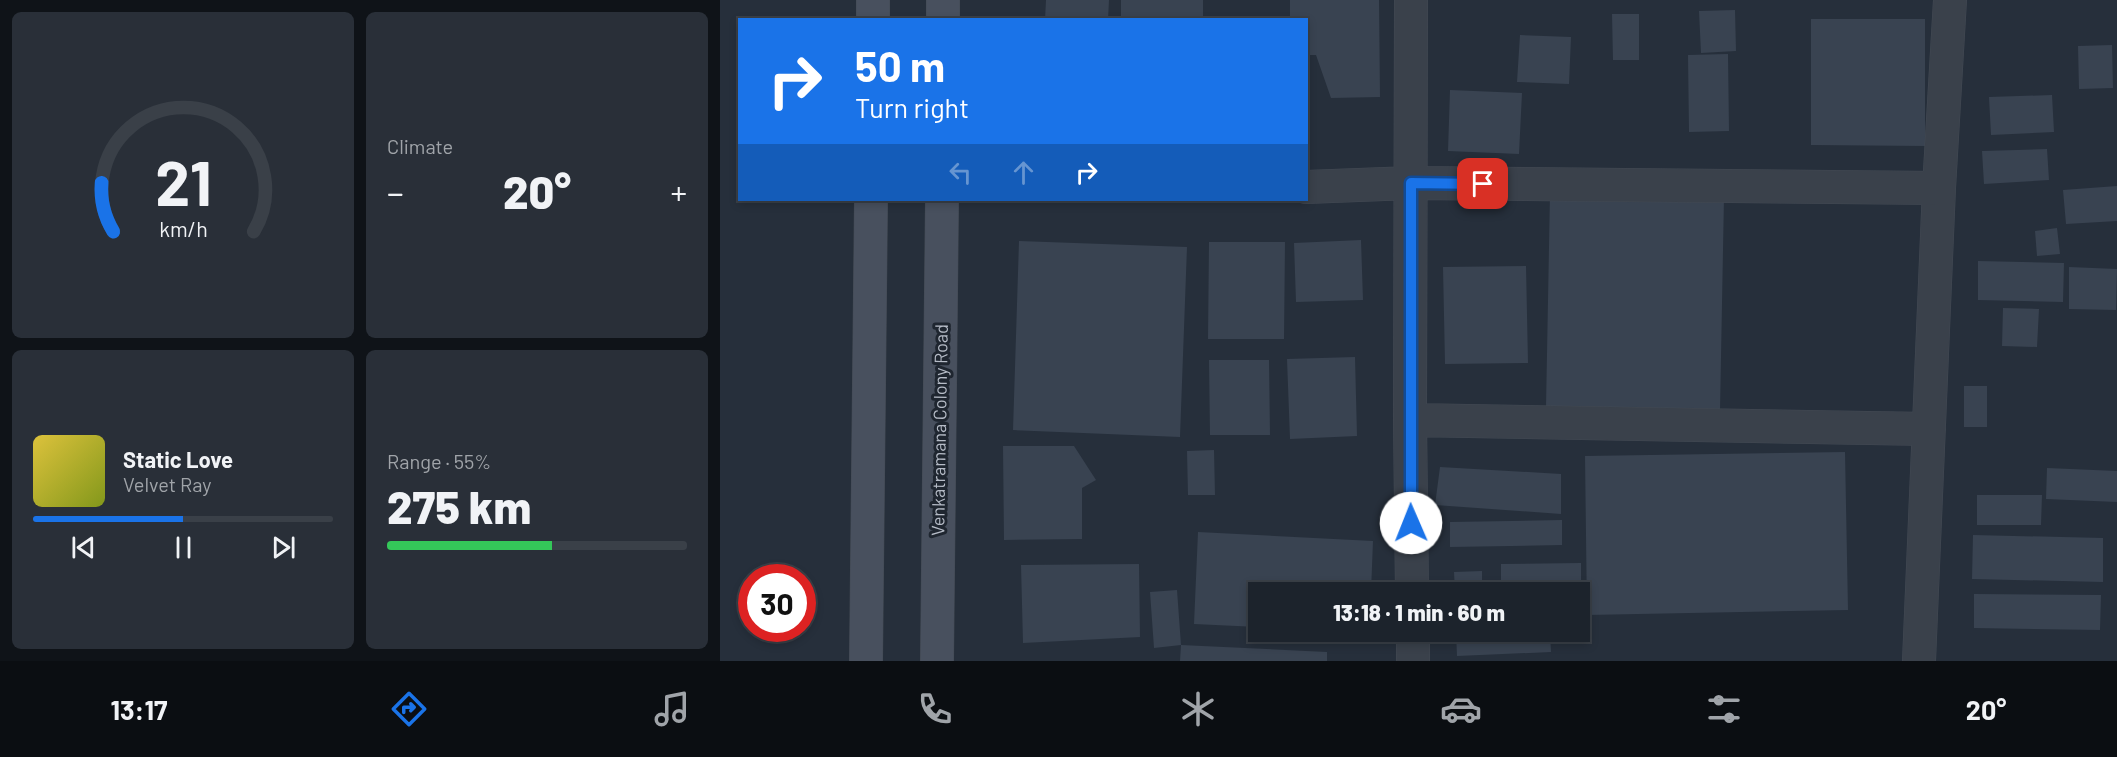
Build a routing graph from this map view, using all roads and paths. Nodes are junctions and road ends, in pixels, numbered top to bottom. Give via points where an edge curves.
1 (873, 0) edge
2 (943, 0) edge
3 (1412, 0) edge
4 (1950, 0) edge
5 (873, 18) edge
6 (943, 18) edge
7 (1411, 183) junction
8 (1308, 187) edge
9 (1939, 188) junction
10 (871, 201) edge
11 (942, 201) edge
12 (1410, 420) junction
13 (1929, 429) junction
14 (1412, 582) edge
15 (1413, 642) edge
16 (866, 661) edge
17 (936, 661) edge
18 (1413, 661) edge
19 (1919, 661) edge

1 - 5 main road
2 - 6 main road
3 - 7 street
4 - 9 street
7 - 8 street
7 - 9 street
7 - 12 street
9 - 13 street
10 - 16 main road
11 - 17 main road, Venkatramana Colony Road
12 - 13 street
12 - 14 street
13 - 19 street
15 - 18 street

